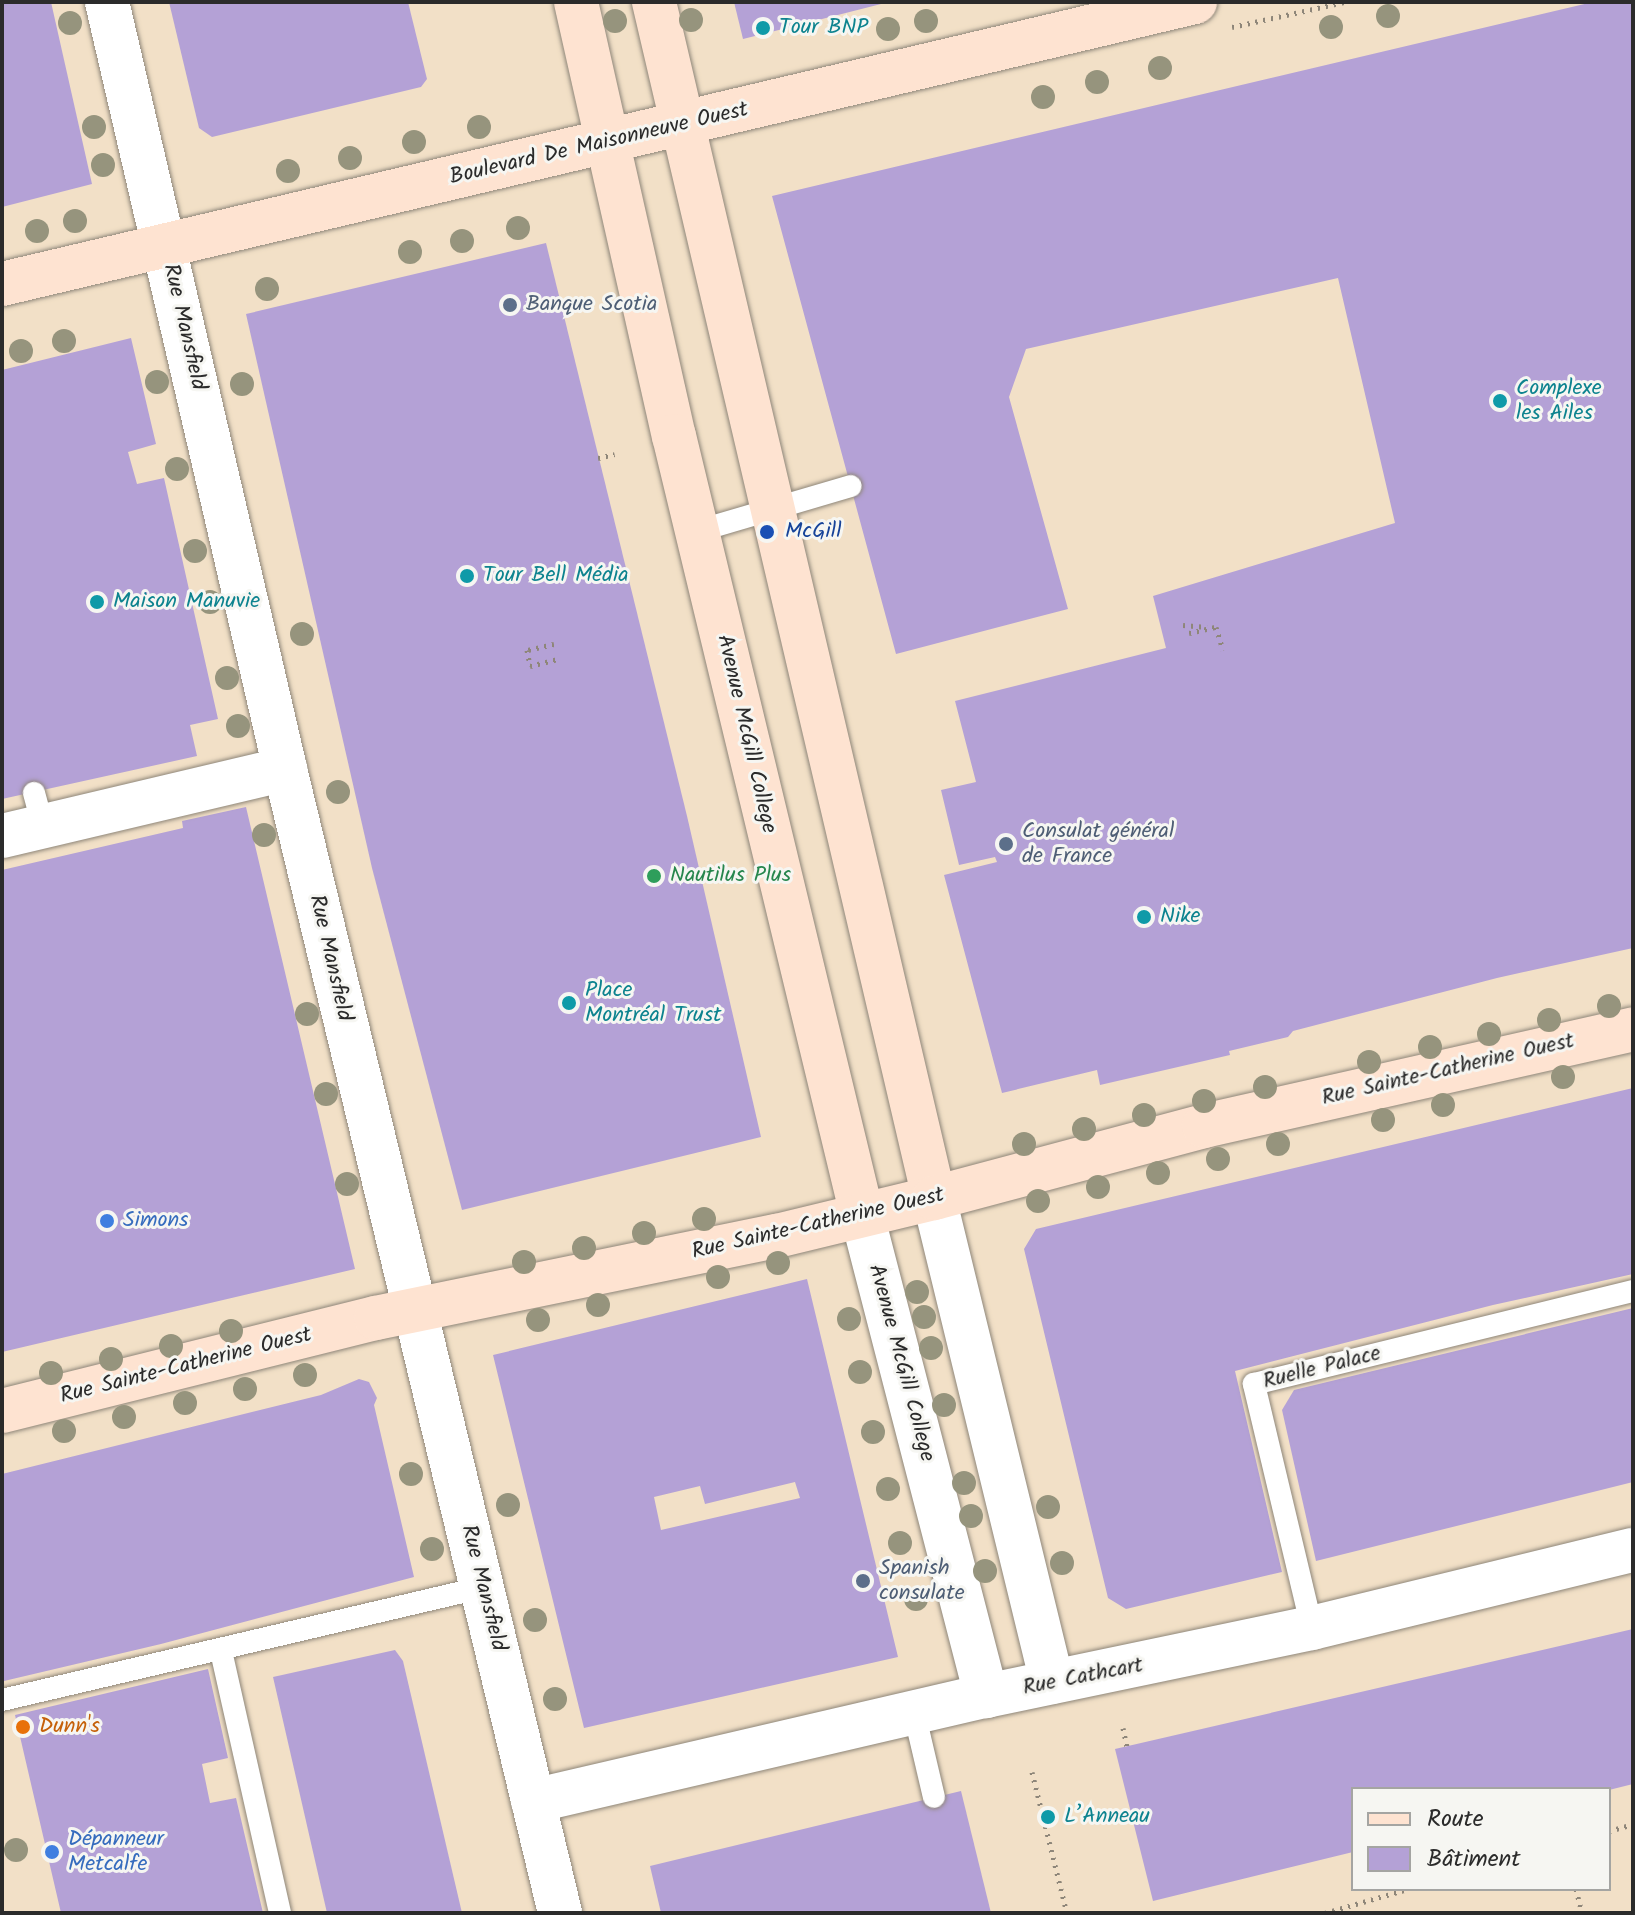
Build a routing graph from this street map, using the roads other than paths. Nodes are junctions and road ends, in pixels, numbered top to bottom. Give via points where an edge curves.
1 (107, 2) edge
2 (576, 2) edge
3 (654, 2) edge
4 (1195, 2) edge
5 (682, 124) junction
6 (608, 141) junction
7 (165, 246) junction
8 (2, 284) edge
9 (851, 486) dead end
10 (773, 510) junction
11 (698, 531) junction
12 (285, 769) junction
13 (26, 819) edge
14 (1633, 1029) edge
15 (934, 1198) junction
16 (862, 1215) junction
17 (1633, 1291) edge
18 (414, 1310) junction
19 (2, 1411) edge
20 (1633, 1550) edge
21 (484, 1587) junction
22 (1312, 1628) junction
23 (221, 1651) junction
24 (1052, 1682) junction
25 (986, 1696) junction
26 (2, 1700) edge
27 (914, 1712) junction
28 (934, 1797) dead end
29 (533, 1801) junction
30 (280, 1913) edge
31 (560, 1913) edge

1 - 7 street, Rue Mansfield
2 - 6 street, Avenue McGill College
3 - 5 street
4 - 5 street, Boulevard De Maisonneuve Ouest
5 - 6 street, Boulevard De Maisonneuve Ouest
5 - 10 street
6 - 7 street, Boulevard De Maisonneuve Ouest
6 - 11 street, Avenue McGill College
7 - 8 street, Boulevard De Maisonneuve Ouest
7 - 12 street, Rue Mansfield
9 - 10 lane
10 - 11 lane
10 - 15 street
11 - 16 street, Avenue McGill College
12 - 13 street
12 - 18 street, Rue Mansfield
14 - 15 street, Rue Sainte-Catherine Ouest via 1204,1126
15 - 16 street, Rue Sainte-Catherine Ouest
15 - 24 street
16 - 18 street, Rue Sainte-Catherine Ouest
16 - 25 street, Avenue McGill College
17 - 22 lane, Ruelle Palace via 1254,1384
18 - 19 street, Rue Sainte-Catherine Ouest
18 - 21 street, Rue Mansfield
20 - 22 street, Rue Cathcart
21 - 23 lane
21 - 29 street, Rue Mansfield
22 - 24 street, Rue Cathcart
23 - 26 lane
23 - 30 lane
24 - 25 street, Rue Cathcart
25 - 27 street, Rue Cathcart
27 - 28 lane
27 - 29 street, Rue Cathcart
29 - 31 street, Rue Mansfield

